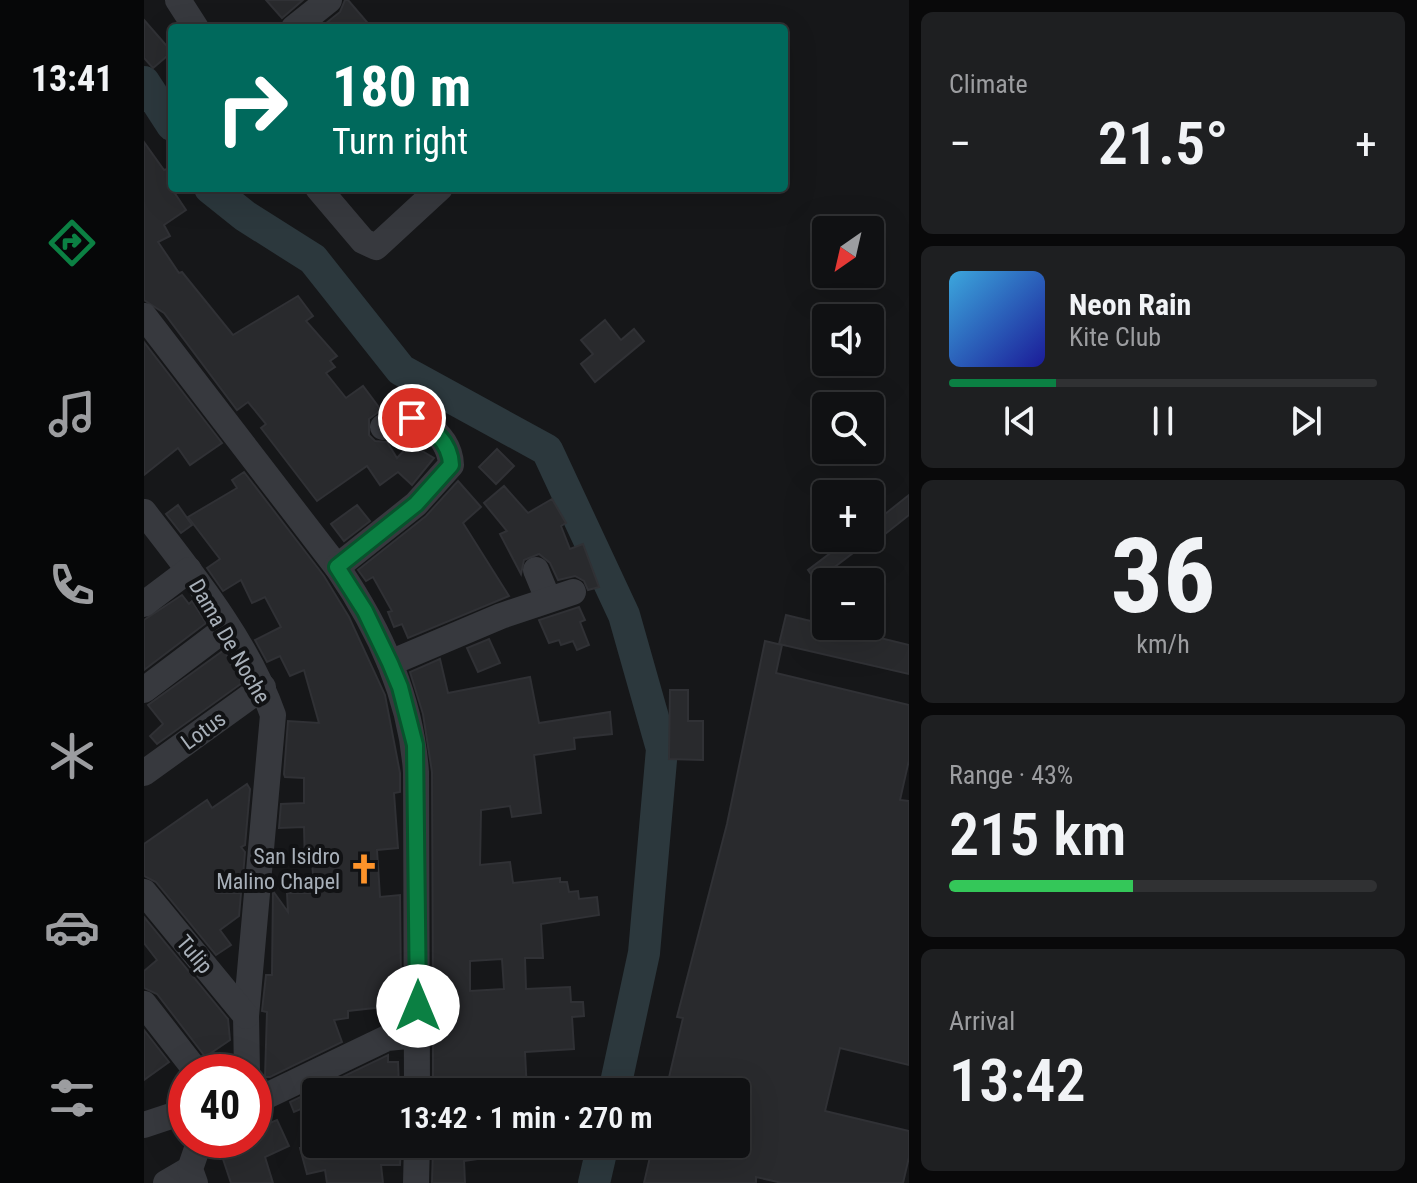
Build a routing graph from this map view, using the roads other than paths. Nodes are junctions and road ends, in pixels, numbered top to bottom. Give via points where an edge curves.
1 (178, 0) edge
2 (329, 0) edge
3 (193, 24) edge
4 (299, 24) edge
5 (321, 192) edge
6 (436, 192) edge
7 (144, 316) edge
8 (383, 427) dead end
9 (145, 514) edge
10 (337, 567) junction
11 (189, 570) junction
12 (536, 570) dead end
13 (144, 604) edge
14 (226, 628) junction
15 (390, 663) junction
16 (263, 687) junction
17 (144, 690) edge
18 (144, 773) edge
19 (144, 892) edge
20 (144, 1004) edge
21 (246, 1016) junction
22 (418, 1035) junction
23 (183, 1054) edge
24 (247, 1054) edge
25 (417, 1078) edge
26 (272, 1093) edge
27 (168, 1101) edge
28 (144, 1108) edge
29 (168, 1117) edge
30 (144, 1125) edge
31 (417, 1158) edge
32 (192, 1176) edge
33 (166, 1183) edge
34 (416, 1183) edge

1 - 3 street
2 - 4 street
5 - 6 street via 363,241 376,247
7 - 10 street
8 - 10 street via 412,418 431,428 451,451 451,465 416,504
9 - 11 street, Dama De Noche
10 - 15 street
11 - 13 street
11 - 14 street, Dama De Noche
12 - 15 street via 560,596
14 - 16 street, Dama De Noche
14 - 17 street
15 - 22 street via 415,745
16 - 18 street, Lotus
16 - 21 street, Dama De Noche via 273,715
19 - 21 street, Tulip
20 - 23 street
21 - 24 street, Dama De Noche
22 - 25 street
22 - 26 street via 387,1038
27 - 28 street
29 - 30 street
31 - 34 street
32 - 33 street

